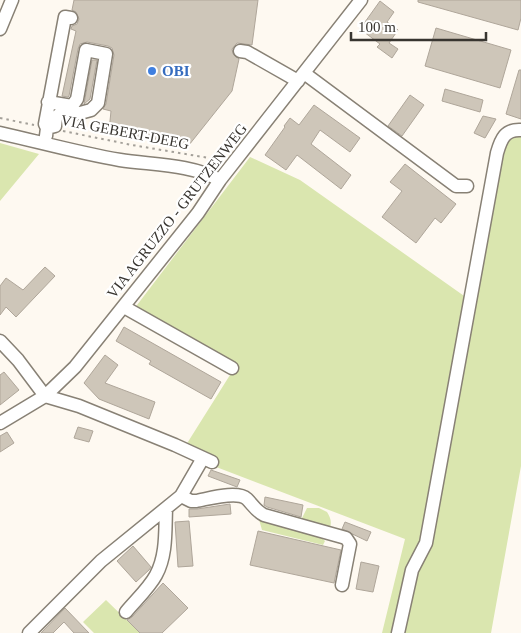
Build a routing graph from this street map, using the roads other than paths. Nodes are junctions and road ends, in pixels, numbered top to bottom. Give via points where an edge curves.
1 (12, 0) edge
2 (361, 0) edge
3 (71, 18) dead end
4 (0, 28) edge
5 (240, 51) dead end
6 (301, 77) junction
7 (48, 102) junction
8 (48, 128) junction
9 (521, 130) edge
10 (0, 133) edge
11 (44, 143) junction
12 (220, 180) junction
13 (467, 186) dead end
14 (124, 307) junction
15 (0, 341) edge
16 (232, 368) dead end
17 (45, 396) junction
18 (0, 423) edge
19 (180, 496) junction
20 (166, 508) junction
21 (342, 585) dead end
22 (126, 612) dead end
23 (29, 633) edge
24 (398, 633) edge

1 - 4 street
2 - 6 street, VIA AGRUZZO - GRUTZENWEG
3 - 7 street via 65,17
5 - 6 street
6 - 12 street, VIA AGRUZZO - GRUTZENWEG
6 - 13 street via 456,186
7 - 8 street via 44,124
7 - 8 street via 72,106 77,99 86,50 106,54 98,103 91,110 80,113 62,112 56,117 55,126
8 - 11 street
9 - 24 street via 505,134 497,153 426,542 412,570
10 - 11 street
11 - 12 street via 119,160 193,170
12 - 14 street, VIA AGRUZZO - GRUTZENWEG via 198,214
14 - 16 street
14 - 17 street, VIA AGRUZZO - GRUTZENWEG via 75,367
15 - 17 street
17 - 18 street, VIA AGRUZZO - GRUTZENWEG
17 - 19 street via 80,406 208,460
19 - 20 street
19 - 21 street via 191,501 243,496 264,515 346,538 350,544
20 - 22 street via 164,556 156,576
20 - 23 street via 101,561

